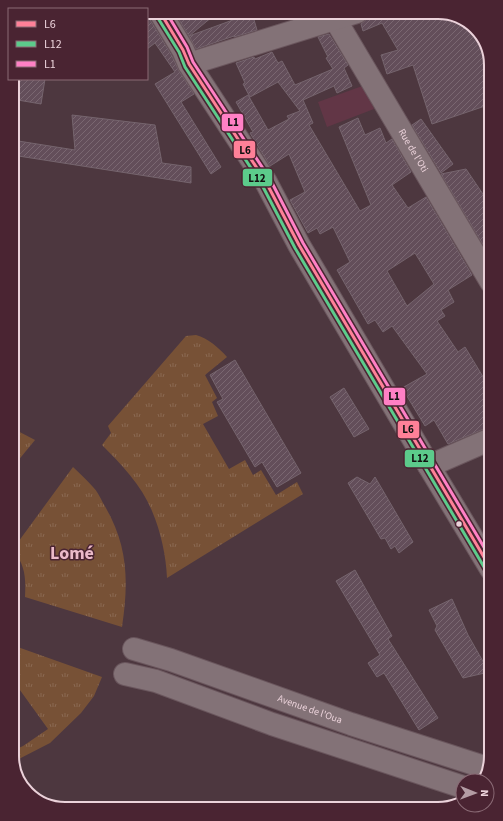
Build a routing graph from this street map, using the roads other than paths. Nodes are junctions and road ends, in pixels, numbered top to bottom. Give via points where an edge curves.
1 (164, 19) edge
2 (335, 19) joint
3 (189, 64) junction
4 (484, 270) edge
5 (484, 442) edge
6 (429, 466) junction
7 (484, 557) edge
8 (134, 649) dead end
9 (125, 674) dead end
10 (483, 767) edge
11 (455, 784) edge

1 - 3 street
2 - 3 street
2 - 4 street, Rue de l'Oti
3 - 6 street via 266,182 299,245
5 - 6 street
6 - 7 street
8 - 10 street, Avenue de l'Oua
9 - 11 street via 156,681 272,724

